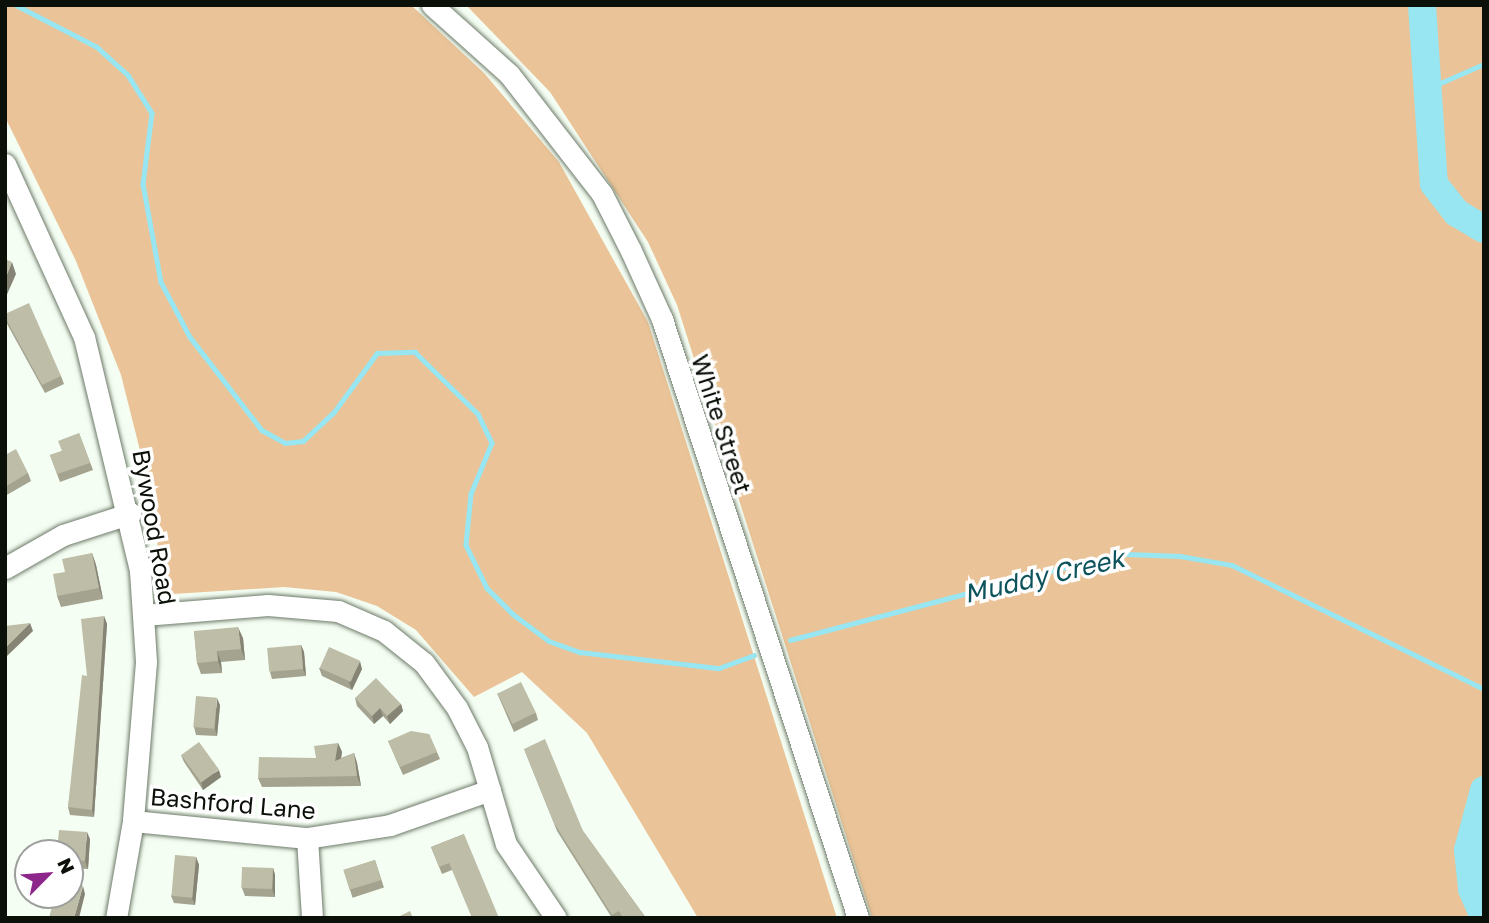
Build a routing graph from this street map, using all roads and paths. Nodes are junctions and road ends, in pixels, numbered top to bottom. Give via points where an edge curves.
1 (432, 5) edge
2 (5, 164) edge
3 (14, 206) edge
4 (131, 513) junction
5 (5, 568) edge
6 (144, 615) junction
7 (491, 790) junction
8 (133, 821) junction
9 (307, 838) junction
10 (117, 918) edge
11 (312, 918) edge
12 (556, 918) edge
13 (858, 918) edge

1 - 13 street, White Street via 509,74 602,194 631,251 662,319
2 - 3 street, Bywood Road
3 - 4 street, Bywood Road via 84,337
4 - 5 street via 63,535
4 - 6 street, Bywood Road
6 - 7 street via 268,605 338,611 384,631 424,663 457,708
6 - 8 street, Bywood Road
7 - 9 street, Bashford Lane via 390,825
7 - 12 street via 506,844
8 - 9 street, Bashford Lane
8 - 10 street, Bywood Road
9 - 11 street

